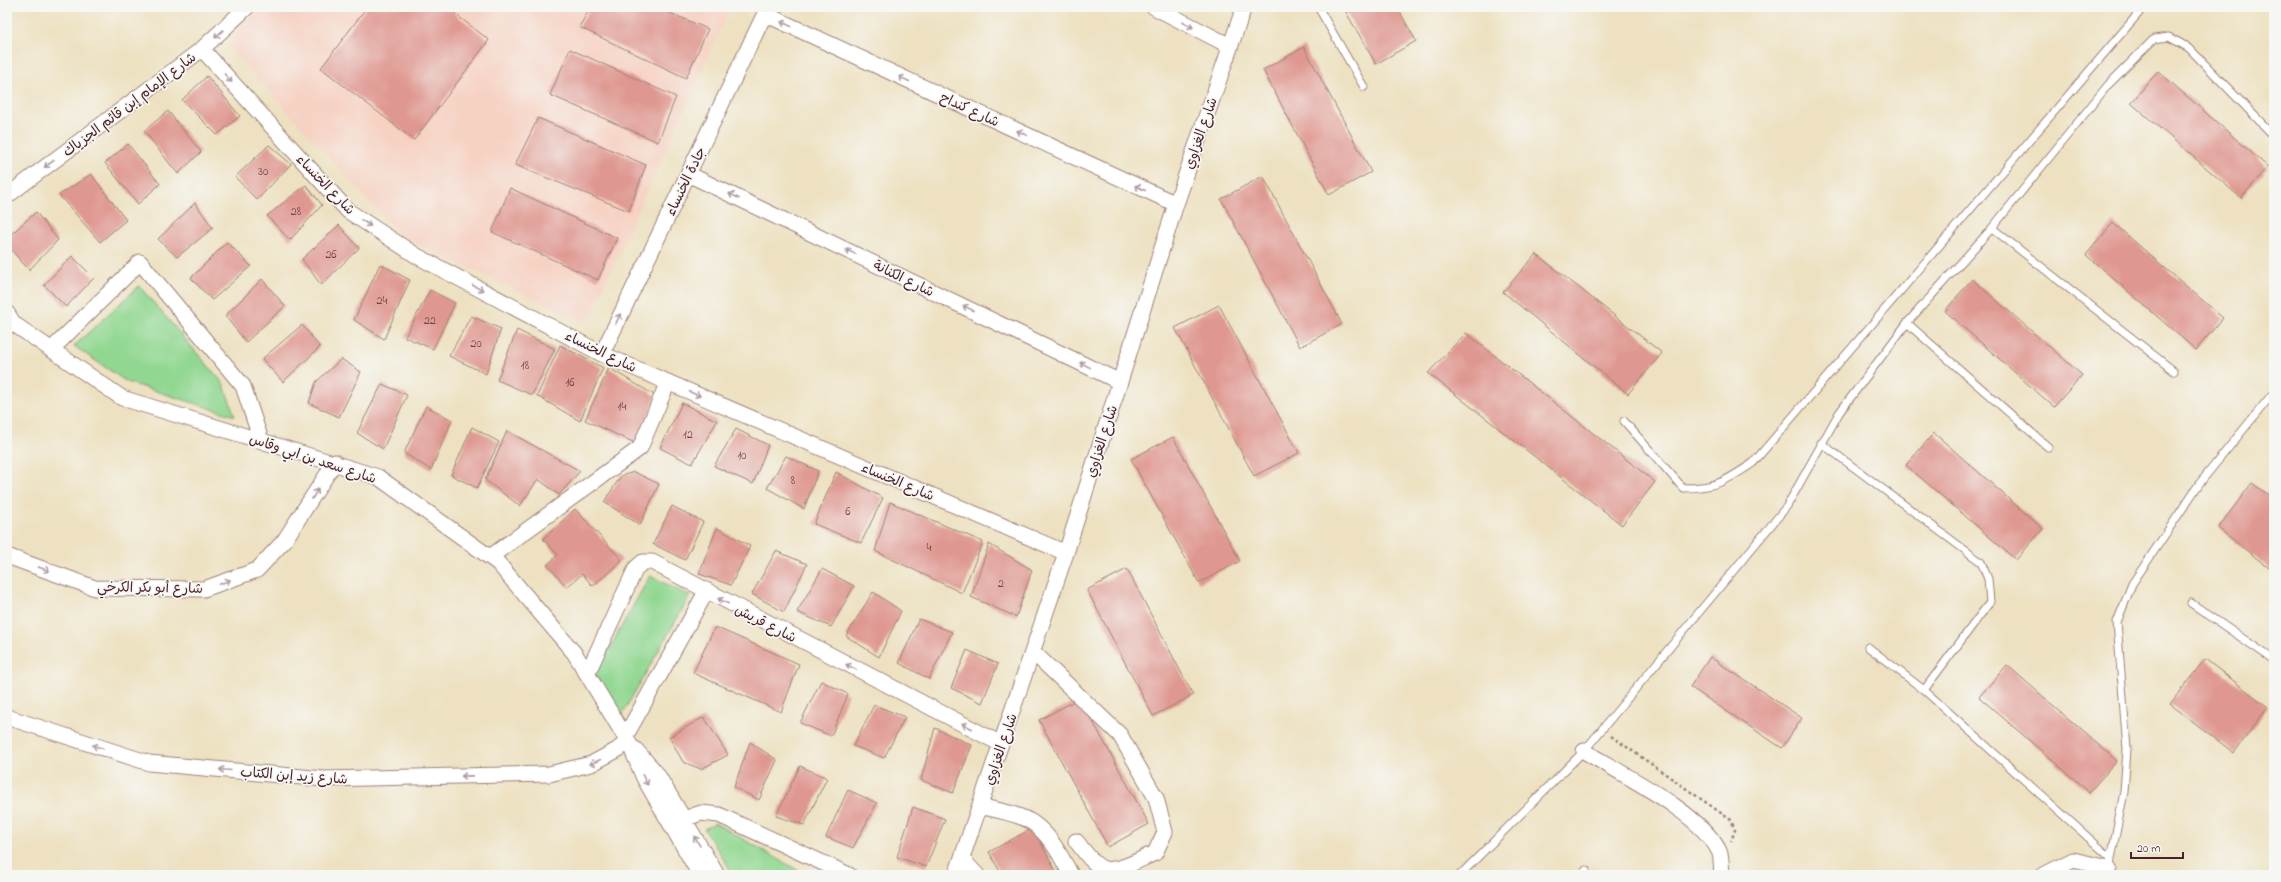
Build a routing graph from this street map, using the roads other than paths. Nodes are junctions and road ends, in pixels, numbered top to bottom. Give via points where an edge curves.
1 (247, 7) edge
2 (1154, 7) edge
3 (1244, 7) edge
4 (1318, 7) edge
5 (2144, 7) edge
6 (766, 11) edge
7 (1230, 46) junction
8 (202, 49) junction
9 (1364, 87) dead end
10 (2274, 136) edge
11 (688, 174) junction
12 (7, 196) edge
13 (1176, 204) junction
14 (1992, 228) junction
15 (7, 314) edge
16 (1907, 322) junction
17 (51, 350) junction
18 (602, 354) junction
19 (2174, 371) dead end
20 (668, 382) junction
21 (1120, 382) junction
22 (2274, 392) edge
23 (1624, 421) dead end
24 (261, 440) junction
25 (1821, 443) junction
26 (2048, 447) dead end
27 (335, 462) junction
28 (1066, 553) junction
29 (7, 556) edge
30 (490, 557) junction
31 (706, 592) junction
32 (2191, 603) dead end
33 (1868, 647) dead end
34 (1033, 652) junction
35 (2274, 660) edge
36 (587, 674) junction
37 (1924, 690) junction
38 (7, 717) edge
39 (628, 741) junction
40 (1001, 744) junction
41 (1584, 751) junction
42 (980, 806) junction
43 (684, 819) junction
44 (1076, 841) dead end
45 (962, 859) junction
46 (2110, 867) edge
47 (842, 874) edge
48 (700, 875) edge
49 (717, 875) edge
50 (956, 875) edge
51 (977, 875) edge
52 (1071, 875) edge
53 (1460, 875) edge
54 (1722, 875) edge
55 (2044, 875) edge

1 -> 8 street, شارع الإمام إبن قائم الجزياك
2 -> 7 street
3 - 7 street, شارع الغزاوي
4 - 9 lane
5 - 23 lane via 1753,463 1722,484 1683,488
6 - 11 street, جادة الخنساء
13 -> 6 street, شارع كنداح
7 - 13 street, شارع الغزاوي
8 -> 12 street, شارع الإمام إبن قائم الجزياك
8 -> 18 street, شارع الخنساء via 348,211 417,256
10 - 14 lane via 2189,48 2168,37 2154,39 2108,85
18 -> 11 street, جادة الخنساء
21 -> 11 street, شارع الكنانة
13 - 21 street, شارع الغزاوي
14 - 16 lane
14 - 19 lane
15 - 17 street, شارع سعد بن ابي وقاس via 14,324
16 - 25 lane via 1839,413
16 - 26 lane
17 - 24 street, شارع سعد بن ابي وقاس via 122,398
17 - 24 street via 140,262 243,386
18 - 20 street, شارع الخنساء
20 -> 28 street, شارع الخنساء
20 - 30 street via 640,448
21 - 28 street, شارع الغزاوي
22 - 46 lane via 2199,484 2132,584 2117,622 2127,749 2124,792
24 - 27 street, شارع سعد بن ابي وقاس
25 - 37 lane via 1981,562 1986,573 1990,602
25 - 41 lane via 1787,506
29 -> 27 street, شارع أبو بكر الكرخي via 95,588 204,589 257,570 284,542
27 - 30 street, شارع سعد بن ابي وقاس via 378,477
28 - 34 street, شارع الغزاوي
30 - 36 street, شارع سعد بن ابي وقاس via 498,563 575,654
31 - 36 street, شارع قريش via 652,562 643,562 636,568
31 - 39 street
40 -> 31 street, شارع قريش
32 - 35 lane
33 - 37 lane
34 - 40 street, شارع الغزاوي
34 - 44 street via 1120,735 1156,798 1165,832 1155,853 1116,868 1104,869 1096,864
36 - 39 street, شارع سعد بن ابي وقاس
37 - 46 lane
39 -> 38 street, شارع زيد إبن الكتاب via 591,764 556,773 324,780 149,764
39 - 43 street, شارع سعد بن ابي وقاس via 657,774
39 -> 48 street, شارع سعد بن ابي وقاس via 644,778
40 - 42 street, شارع الغزاوي
41 - 53 lane
41 - 54 street via 1692,819 1706,832 1720,852
42 - 45 street, شارع الغزاوي
42 - 52 street via 1027,820 1038,826 1058,851
43 - 47 street via 701,813 719,815
49 -> 43 street, شارع سعد بن ابي وقاس
45 - 50 street, شارع الغزاوي
45 - 51 street
46 - 55 street via 2074,860

